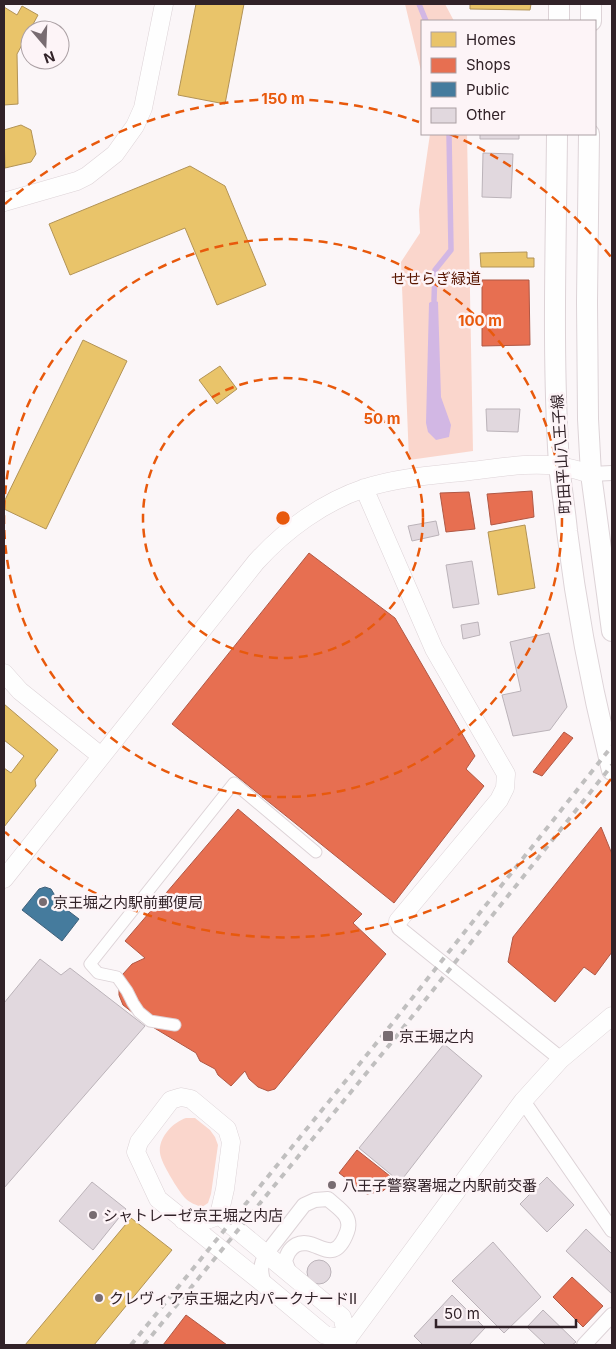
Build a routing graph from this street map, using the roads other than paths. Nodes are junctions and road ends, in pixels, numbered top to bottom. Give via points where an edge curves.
1 (164, 4) edge
2 (560, 4) edge
3 (591, 4) edge
4 (559, 20) edge
5 (591, 20) edge
6 (557, 135) edge
7 (589, 135) edge
8 (4, 202) edge
9 (559, 466) junction
10 (612, 473) edge
11 (591, 474) junction
12 (364, 488) junction
13 (612, 631) edge
14 (4, 673) edge
15 (101, 756) junction
16 (612, 770) edge
17 (316, 852) dead end
18 (4, 879) edge
19 (398, 921) joint
20 (612, 1016) edge
21 (175, 1025) dead end
22 (561, 1059) junction
23 (523, 1100) junction
24 (219, 1215) junction
25 (183, 1220) junction
26 (612, 1230) edge
27 (266, 1254) junction
28 (290, 1274) junction
29 (264, 1284) junction
30 (612, 1315) edge
31 (346, 1342) edge
32 (584, 1345) edge

1 - 8 street via 143,108 119,150 77,181
2 - 4 main road
3 - 5 main road
6 - 9 main road, 町田平山八王子線 via 555,303
7 - 11 main road, 町田平山八王子線 via 587,321
9 - 11 street
9 - 12 street via 534,465 428,475
9 - 16 main road, 町田平山八王子線 via 584,646
10 - 11 street
11 - 13 main road, 町田平山八王子線
12 - 15 street via 308,517 267,550
12 - 19 street via 434,650 506,774 505,788 499,800
14 - 15 street via 20,691
15 - 18 street
17 - 21 street via 234,783 90,964 98,973 116,978 139,1012 150,1021
19 - 22 street via 399,928
20 - 22 street
22 - 23 street
23 - 26 street
23 - 31 street
24 - 25 street via 201,1222
24 - 25 street via 231,1142 227,1129 191,1099 181,1096 171,1100 139,1142 136,1152 158,1199
24 - 27 street
25 - 29 street
27 - 28 street
27 - 28 street via 304,1205 328,1199 348,1218 349,1226 342,1245 336,1250 296,1245 285,1261
27 - 29 street via 260,1272
28 - 31 street via 342,1317
29 - 31 street via 325,1335
30 - 32 street

